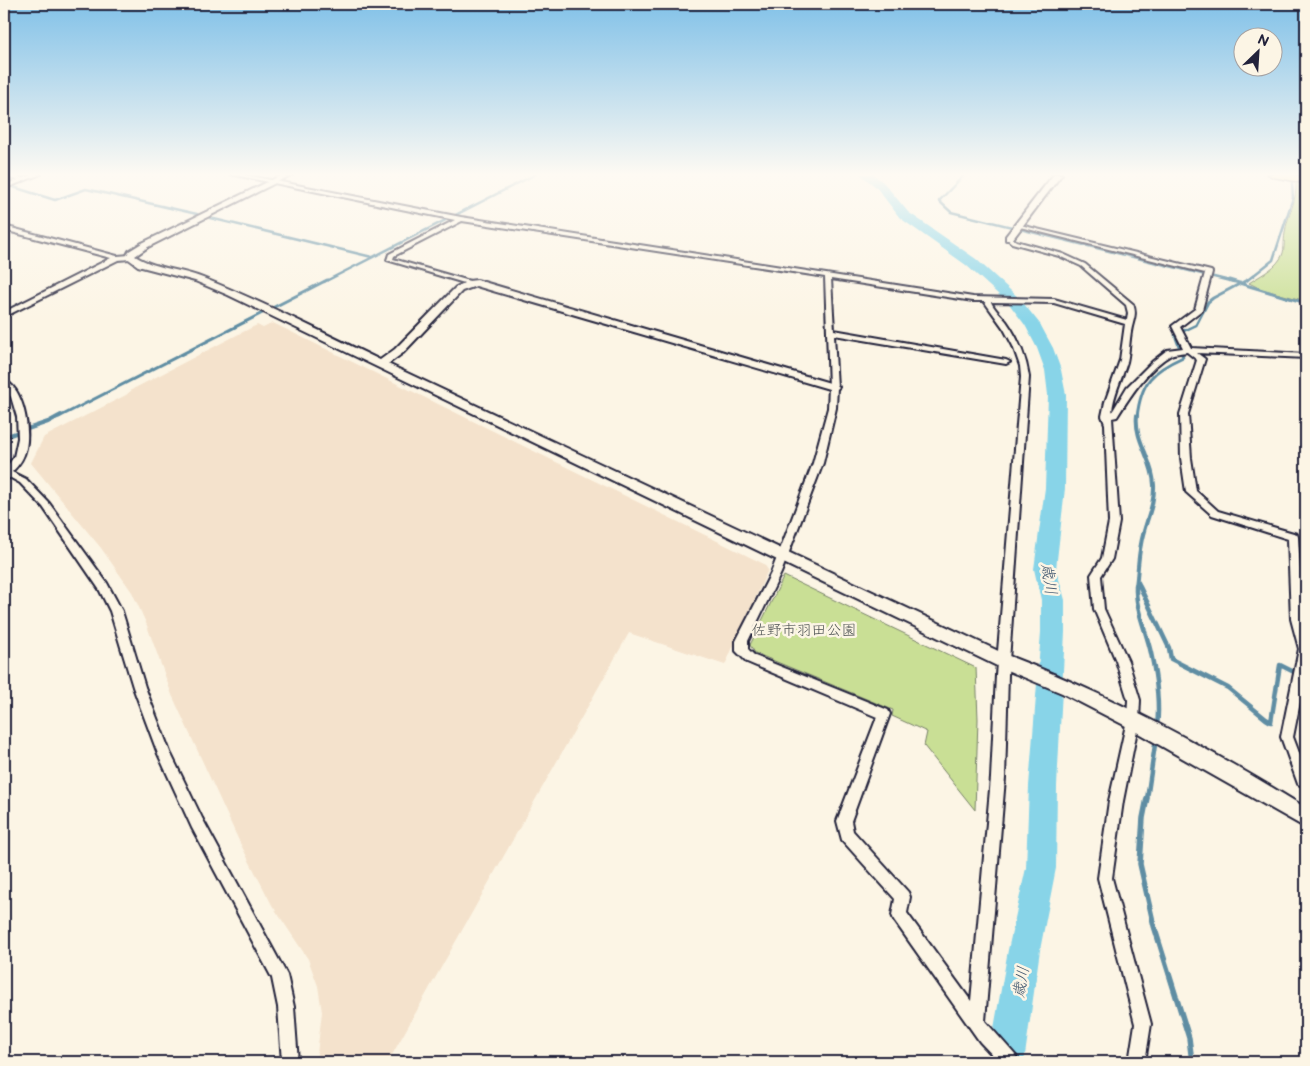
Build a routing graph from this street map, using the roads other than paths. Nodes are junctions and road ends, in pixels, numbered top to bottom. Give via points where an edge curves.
1 (188, 224) edge
2 (444, 224) edge
3 (491, 224) edge
4 (1018, 225) joint
5 (4, 228) edge
6 (1009, 238) joint
7 (130, 257) junction
8 (117, 258) junction
9 (828, 276) junction
10 (471, 283) junction
11 (992, 300) junction
12 (4, 315) edge
13 (1129, 323) junction
14 (831, 332) junction
15 (1183, 350) junction
16 (1306, 356) edge
17 (1006, 362) dead end
18 (381, 364) junction
19 (4, 382) edge
20 (833, 387) junction
21 (1106, 416) junction
22 (5, 475) edge
23 (782, 555) junction
24 (1007, 663) junction
25 (1129, 718) junction
26 (1306, 782) edge
27 (1306, 819) edge
28 (981, 1029) junction
29 (290, 1062) edge
30 (1010, 1062) edge
31 (1137, 1062) edge

1 - 7 street via 145,245
2 - 10 street via 390,255 390,260
3 - 9 street
4 - 6 street
4 - 15 street via 1209,272 1198,310 1176,326
5 - 8 street
6 - 13 street via 1083,265 1129,304 1133,310
7 - 8 street
7 - 18 street via 141,264 206,282
8 - 12 street
9 - 11 street
9 - 14 street
10 - 18 street via 459,289 399,351
10 - 20 street
11 - 13 street via 1065,304
11 - 24 street via 988,304 1015,339 1025,371
13 - 21 street via 1123,364
14 - 17 street
14 - 20 street
15 - 16 street
15 - 21 street via 1170,352 1156,363 1130,389 1114,415
15 - 26 street via 1201,359 1184,414 1191,492 1216,513 1292,537 1296,619 1305,649 1286,737
18 - 23 street
19 - 22 street via 18,400 22,432 19,457
20 - 23 street via 832,408 818,464
21 - 25 street via 1110,433 1114,522 1107,559 1096,575 1099,610 1122,661 1134,700
22 - 29 street via 23,481 46,505 90,564 116,611 138,686 164,754 279,975 285,991
23 - 24 street
23 - 28 street via 742,642 742,651 751,659 884,714 844,821 847,835 903,898 899,915
24 - 25 street
24 - 28 street
25 - 27 street
25 - 31 street via 1106,878 1143,1024
28 - 30 street

